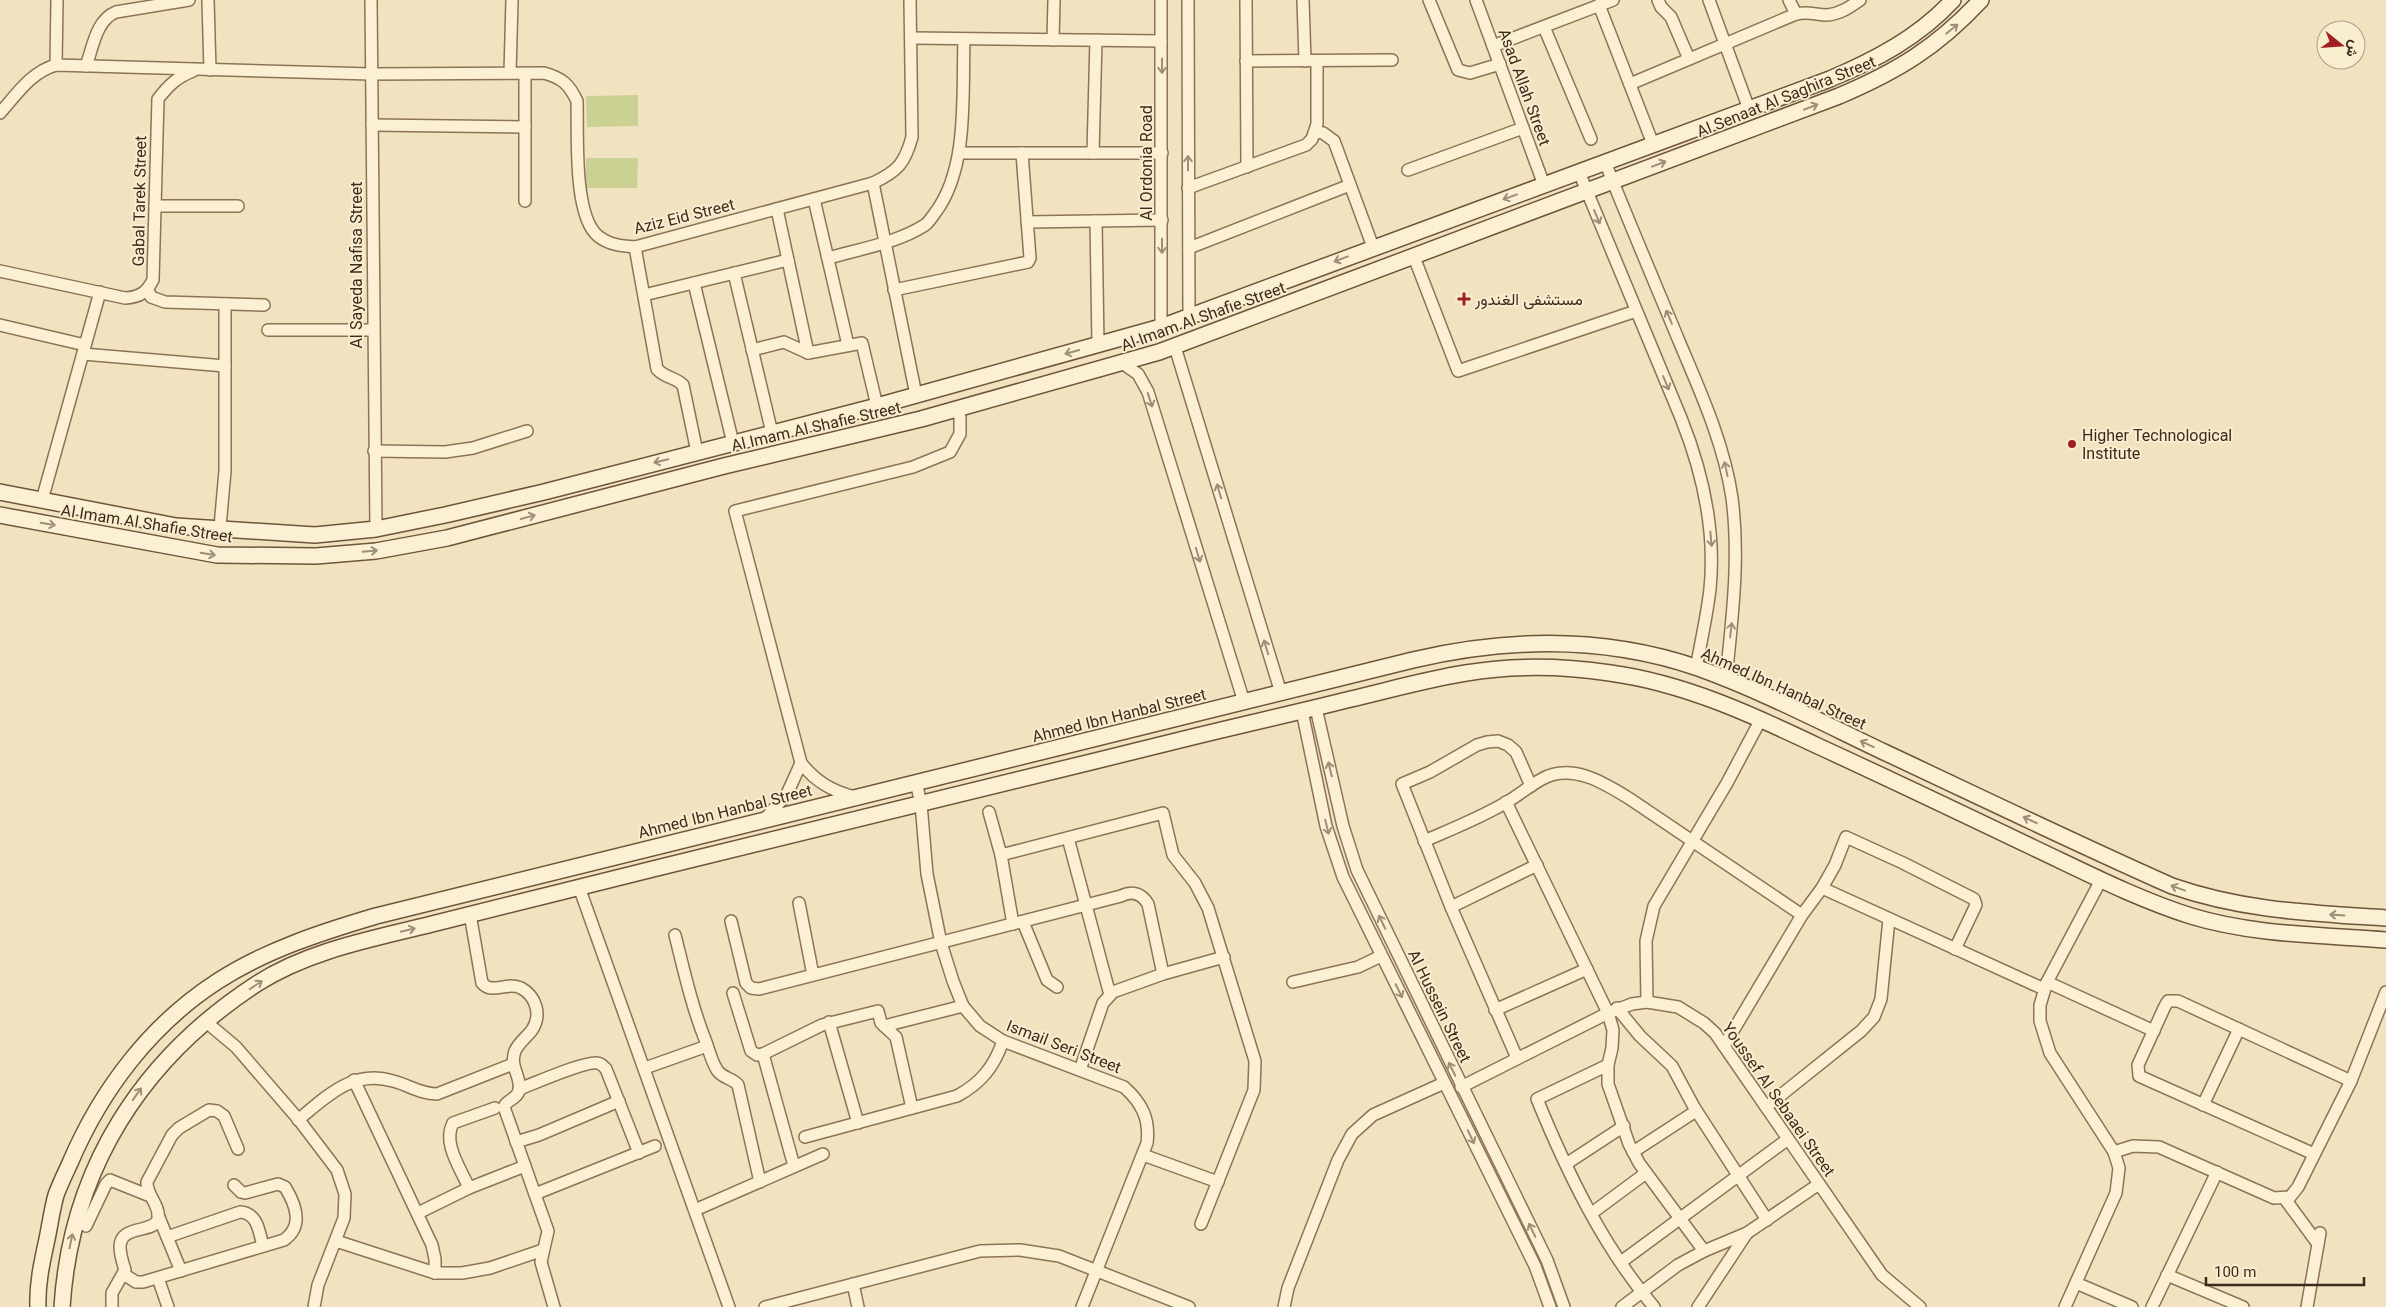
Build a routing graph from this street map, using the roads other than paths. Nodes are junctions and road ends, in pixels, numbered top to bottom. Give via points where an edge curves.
1 (57, 0) edge
2 (189, 0) edge
3 (208, 0) edge
4 (371, 0) edge
5 (512, 0) edge
6 (910, 0) edge
7 (1054, 0) edge
8 (1161, 0) edge
9 (1188, 0) edge
10 (1246, 0) edge
11 (1303, 0) edge
12 (1429, 0) edge
13 (1476, 0) edge
14 (1613, 0) edge
15 (1658, 0) edge
16 (1709, 0) edge
17 (1789, 0) edge
18 (1860, 0) edge
19 (1953, 0) edge
20 (1981, 0) edge
21 (1599, 6) junction
22 (1796, 14) junction
23 (1544, 27) junction
24 (911, 38) junction
25 (964, 39) junction
26 (1053, 40) junction
27 (1096, 40) junction
28 (1162, 41) junction
29 (1725, 44) junction
30 (1493, 46) junction
31 (1689, 59) junction
32 (1392, 60) dead end
33 (1246, 61) junction
34 (1305, 61) junction
35 (1317, 61) junction
36 (1500, 64) junction
37 (56, 65) junction
38 (86, 66) junction
39 (197, 69) junction
40 (210, 70) junction
41 (510, 73) junction
42 (525, 73) junction
43 (371, 74) junction
44 (1630, 84) junction
45 (1749, 110) junction
46 (0, 113) edge
47 (372, 125) junction
48 (525, 127) junction
49 (1523, 128) junction
50 (1316, 132) junction
51 (1591, 139) dead end
52 (1653, 144) junction
53 (959, 153) junction
54 (1022, 153) junction
55 (1093, 153) junction
56 (1162, 153) junction
57 (1605, 162) junction
58 (1247, 167) junction
59 (1408, 170) dead end
60 (1579, 172) junction
61 (1613, 182) junction
62 (873, 183) junction
63 (1350, 185) junction
64 (1544, 185) junction
65 (1188, 188) junction
66 (1586, 192) junction
67 (814, 199) junction
68 (525, 201) dead end
69 (155, 206) junction
70 (238, 206) dead end
71 (777, 209) junction
72 (1162, 220) junction
73 (1096, 221) junction
74 (1027, 222) junction
75 (885, 243) junction
76 (635, 247) junction
77 (1373, 247) junction
78 (1188, 248) junction
79 (1414, 257) junction
80 (828, 258) junction
81 (788, 260) junction
82 (0, 271) edge
83 (734, 273) junction
84 (694, 283) junction
85 (148, 290) junction
86 (894, 290) junction
87 (100, 292) junction
88 (644, 295) junction
89 (225, 304) junction
90 (264, 305) dead end
91 (1636, 311) junction
92 (1189, 317) junction
93 (0, 325) edge
94 (1161, 327) junction
95 (268, 330) dead end
96 (373, 330) junction
97 (1098, 344) junction
98 (848, 345) junction
99 (1175, 347) junction
100 (84, 350) junction
101 (752, 350) junction
102 (808, 353) junction
103 (1122, 363) junction
104 (225, 366) junction
105 (916, 395) junction
106 (877, 406) junction
107 (957, 409) junction
108 (527, 431) dead end
109 (772, 433) junction
110 (753, 437) junction
111 (733, 443) junction
112 (374, 451) junction
113 (697, 452) junction
114 (759, 458) junction
115 (0, 492) edge
116 (26, 497) junction
117 (42, 500) junction
118 (0, 515) edge
119 (20, 519) junction
120 (220, 528) junction
121 (376, 529) junction
122 (1509, 644) junction
123 (1510, 668) junction
124 (1696, 668) junction
125 (1726, 679) junction
126 (1281, 693) junction
127 (1244, 702) junction
128 (1309, 709) junction
129 (1761, 719) junction
130 (1899, 758) junction
131 (801, 764) junction
132 (1889, 779) junction
133 (916, 782) junction
134 (1531, 786) junction
135 (855, 797) junction
136 (1506, 802) junction
137 (921, 804) junction
138 (989, 812) dead end
139 (764, 820) junction
140 (1068, 838) junction
141 (1424, 841) junction
142 (1692, 842) junction
143 (1001, 855) junction
144 (1537, 865) junction
145 (2101, 880) junction
146 (1364, 885) junction
147 (579, 887) junction
148 (1822, 888) junction
149 (1350, 893) junction
150 (799, 903) dead end
151 (1085, 906) junction
152 (1451, 907) junction
153 (470, 914) junction
154 (1802, 915) junction
155 (376, 916) junction
156 (1889, 918) junction
157 (2386, 918) edge
158 (731, 921) dead end
159 (1018, 923) junction
160 (675, 935) dead end
161 (373, 940) junction
162 (2386, 940) edge
163 (941, 943) junction
164 (1955, 949) junction
165 (1381, 956) junction
166 (1224, 957) junction
167 (1587, 969) junction
168 (1163, 974) junction
169 (813, 975) junction
170 (1293, 982) dead end
171 (2045, 986) junction
172 (1057, 987) dead end
173 (2386, 992) edge
174 (733, 994) dead end
175 (1110, 995) junction
176 (232, 1001) junction
177 (1647, 1002) junction
178 (963, 1006) junction
179 (1496, 1010) junction
180 (1613, 1010) junction
181 (205, 1021) junction
182 (829, 1022) junction
183 (884, 1026) junction
184 (2239, 1029) junction
185 (2154, 1031) junction
186 (230, 1040) junction
187 (1002, 1041) junction
188 (707, 1046) junction
189 (1724, 1046) junction
190 (763, 1054) junction
191 (1517, 1058) junction
192 (513, 1064) junction
193 (1608, 1065) junction
194 (645, 1068) junction
195 (1080, 1070) junction
196 (354, 1080) junction
197 (2351, 1082) junction
198 (1444, 1083) junction
199 (1461, 1087) junction
200 (519, 1089) junction
201 (619, 1101) junction
202 (2203, 1105) junction
203 (1766, 1107) junction
204 (495, 1108) dead end
205 (912, 1108) junction
206 (1696, 1111) junction
207 (298, 1120) junction
208 (858, 1123) junction
209 (1624, 1126) junction
210 (805, 1137) dead end
211 (1788, 1139) junction
212 (516, 1142) junction
213 (655, 1146) dead end
214 (238, 1149) dead end
215 (639, 1152) junction
216 (1633, 1152) junction
217 (2114, 1152) junction
218 (824, 1154) dead end
219 (2314, 1154) junction
220 (1143, 1155) junction
221 (1566, 1164) junction
222 (525, 1166) junction
223 (794, 1166) junction
224 (2216, 1172) junction
225 (1646, 1174) junction
226 (1739, 1176) junction
227 (760, 1182) junction
228 (1218, 1182) junction
229 (1819, 1184) junction
230 (234, 1185) dead end
231 (469, 1188) junction
232 (535, 1194) junction
233 (150, 1196) junction
234 (2285, 1199) junction
235 (694, 1210) junction
236 (418, 1213) junction
237 (1592, 1213) junction
238 (158, 1215) junction
239 (1680, 1219) junction
240 (1767, 1220) junction
241 (1201, 1224) dead end
242 (86, 1226) dead end
243 (1747, 1232) junction
244 (167, 1237) junction
245 (336, 1242) junction
246 (263, 1246) junction
247 (543, 1250) junction
248 (1704, 1251) junction
249 (1547, 1260) junction
250 (1621, 1262) junction
251 (1535, 1266) junction
252 (181, 1271) junction
253 (1096, 1271) junction
254 (40, 1273) junction
255 (434, 1273) junction
256 (125, 1274) junction
257 (2167, 1275) junction
258 (65, 1276) junction
259 (158, 1278) junction
260 (2076, 1283) junction
261 (852, 1284) junction
262 (1641, 1292) junction
263 (1167, 1303) edge
264 (38, 1307) edge
265 (62, 1307) edge
266 (112, 1307) edge
267 (168, 1307) edge
268 (314, 1307) edge
269 (554, 1307) edge
270 (729, 1307) edge
271 (765, 1307) edge
272 (858, 1307) edge
273 (1082, 1307) edge
274 (1188, 1307) edge
275 (1284, 1307) edge
276 (1550, 1307) edge
277 (1564, 1307) edge
278 (1622, 1307) edge
279 (1654, 1307) edge
280 (1698, 1307) edge
281 (1920, 1307) edge
282 (2065, 1307) edge
283 (2132, 1307) edge
284 (2152, 1307) edge
285 (2243, 1307) edge
286 (2307, 1307) edge

1 - 37 street
2 - 38 street via 106,16
3 - 40 street
4 - 43 street, Al Sayeda Nafisa Street
5 - 41 street
6 - 24 street, Aziz Eid Street
7 - 26 street
8 - 28 street, Al Ordonia Road
65 -> 9 street
10 - 33 street
11 - 34 street
12 - 36 street via 1458,70 1470,73
13 - 30 street, Asad Allah Street
14 - 21 street
15 - 31 street via 1671,17
16 - 29 street
17 - 22 street
18 - 22 street via 1834,14
19 - 45 street, Al Senaat Al Saghira Street via 1909,38 1871,62
61 -> 20 street, Al Senaat Al Saghira Street via 1883,78 1923,53 1959,24
21 - 23 street
21 - 44 street
22 - 29 street
23 - 30 street
23 - 51 street
24 - 25 street
24 - 62 street, Aziz Eid Street via 912,137 906,158 892,174
25 - 26 street
25 - 53 street
26 - 27 street
27 - 28 street
27 - 55 street
28 -> 56 street, Al Ordonia Road
29 - 31 street
29 - 45 street
30 - 36 street, Asad Allah Street
31 - 44 street
32 - 35 street
33 - 34 street
33 - 58 street
34 - 35 street
35 - 50 street
36 - 49 street, Asad Allah Street
37 - 38 street, Aziz Eid Street
37 - 46 street via 34,74
38 - 39 street, Aziz Eid Street
39 - 40 street, Aziz Eid Street
39 - 69 street, Gabal Tarek Street via 174,80 158,99
40 - 43 street, Aziz Eid Street
41 - 42 street, Aziz Eid Street
41 - 43 street, Aziz Eid Street
42 - 48 street
42 - 76 street, Aziz Eid Street via 559,77 570,87 577,101 581,200 586,220 598,236 615,245
43 - 47 street, Al Sayeda Nafisa Street
44 - 52 street
45 - 52 street, Al Senaat Al Saghira Street
47 - 48 street
47 - 96 street, Al Sayeda Nafisa Street
48 - 68 street
49 - 59 street
49 - 64 street, Asad Allah Street
50 - 58 street via 1306,145
50 - 63 street via 1334,141
52 - 57 street, Al Senaat Al Saghira Street
53 - 54 street
53 - 75 street via 954,179 943,203 927,224
54 - 55 street
54 - 74 street
55 - 56 street
56 - 72 street, Al Ordonia Road
57 - 60 street, Al Imam Al Shafie Street
57 - 61 street
58 - 65 street
60 - 64 street, Al Imam Al Shafie Street
60 - 66 street
61 - 66 street, Al Imam Al Shafie Street
125 -> 61 street via 1736,591 1736,544 1732,497 1722,450
62 - 67 street, Aziz Eid Street
62 - 75 street
63 - 77 street
63 - 78 street
64 -> 77 street, Al Imam Al Shafie Street
65 - 78 street
66 - 79 street, Al Imam Al Shafie Street
66 -> 91 street
67 - 71 street, Aziz Eid Street
67 - 80 street
69 - 70 street
69 - 85 street, Gabal Tarek Street via 154,280
71 - 76 street, Aziz Eid Street
71 - 81 street
72 - 73 street
72 -> 94 street, Al Ordonia Road
73 - 74 street
73 - 97 street
74 - 86 street via 1028,262
75 - 80 street
75 - 86 street
76 - 88 street
77 -> 92 street, Al Imam Al Shafie Street
78 - 92 street
79 - 91 street via 1458,371
79 - 99 street, Al Imam Al Shafie Street
80 - 98 street
81 - 83 street
81 - 102 street
82 - 87 street, Gabal Tarek Street
83 - 84 street
83 - 101 street
84 - 88 street
84 - 111 street
85 - 87 street, Gabal Tarek Street via 137,297 125,298
85 - 89 street via 158,301
86 - 105 street
87 - 100 street
88 - 113 street via 657,369 683,385
89 - 90 street
89 - 104 street
91 -> 124 street via 1697,458 1707,501 1712,545 1710,589
92 - 94 street, Al Imam Al Shafie Street
93 - 100 street
94 - 97 street, Al Imam Al Shafie Street
95 - 96 street
96 - 112 street, Al Sayeda Nafisa Street
97 -> 105 street, Al Imam Al Shafie Street
98 - 102 street
98 - 106 street via 859,342 864,346
99 - 103 street, Al Imam Al Shafie Street
126 -> 99 street
100 - 104 street
100 - 117 street
101 - 102 street via 784,342
101 - 109 street
103 - 107 street, Al Imam Al Shafie Street
103 -> 127 street via 1138,374 1148,392
104 - 120 street via 225,471
105 - 106 street, Al Imam Al Shafie Street
106 - 109 street, Al Imam Al Shafie Street
107 - 114 street, Al Imam Al Shafie Street
107 - 131 street via 960,434 950,452 913,467 735,511
108 - 112 street via 491,443 445,452
109 - 110 street, Al Imam Al Shafie Street
110 - 111 street, Al Imam Al Shafie Street
110 - 114 street
111 - 113 street, Al Imam Al Shafie Street
112 - 121 street, Al Sayeda Nafisa Street
113 -> 121 street, Al Imam Al Shafie Street via 544,492
119 -> 114 street, Al Imam Al Shafie Street via 217,555 316,556 376,551 447,538
115 - 116 street, Al Imam Al Shafie Street
116 - 117 street, Al Imam Al Shafie Street
116 - 119 street
117 - 120 street, Al Imam Al Shafie Street via 176,526
118 - 119 street, Al Imam Al Shafie Street
120 - 121 street, Al Imam Al Shafie Street via 315,535
122 - 123 street
122 - 124 street, Ahmed Ibn Hanbal Street via 1575,644 1660,657
122 - 126 street, Ahmed Ibn Hanbal Street via 1444,653
123 - 128 street via 1443,677
123 - 129 street via 1571,668 1631,676 1659,682
124 - 125 street, Ahmed Ibn Hanbal Street
130 -> 125 street, Ahmed Ibn Hanbal Street
126 - 127 street, Ahmed Ibn Hanbal Street
127 - 133 street, Ahmed Ibn Hanbal Street
128 - 137 street
146 -> 128 street, Al Hussein Street
128 -> 149 street, Al Hussein Street via 1326,826
129 - 132 street
129 - 142 street
130 - 132 street
157 -> 130 street, Ahmed Ibn Hanbal Street via 2258,908 2200,896 2145,874
131 - 135 street via 824,786
131 - 139 street via 786,794
132 - 145 street
133 - 135 street, Ahmed Ibn Hanbal Street
133 - 137 street, Ismail Seri Street
134 - 136 street
134 - 141 street via 1516,752 1498,741 1477,746 1402,784
134 - 142 street via 1558,774 1589,777 1630,799
135 - 139 street, Ahmed Ibn Hanbal Street
136 - 141 street
136 - 144 street
137 - 147 street
137 - 163 street, Ismail Seri Street via 926,874
138 - 143 street
139 - 155 street, Ahmed Ibn Hanbal Street
140 - 143 street
140 - 151 street
140 - 166 street via 1163,813 1173,856 1202,895
141 - 152 street
142 - 154 street
142 - 177 street via 1650,916 1645,951
143 - 159 street
144 - 152 street
144 - 167 street
145 - 162 street via 2166,907 2226,925
145 - 171 street
146 - 149 street
199 -> 146 street, Al Hussein Street
147 - 153 street
147 - 194 street
148 - 154 street
148 - 156 street
148 - 164 street via 1846,837 1903,863 1974,900 1976,905
149 - 165 street, Al Hussein Street
150 - 169 street
151 - 159 street
151 - 168 street via 1127,892 1144,898
151 - 175 street
152 - 179 street
161 -> 153 street
153 - 192 street via 482,983 493,989 508,985 518,987 527,992 537,1008 534,1028 516,1050
154 - 189 street
155 - 161 street
155 - 254 street, Ahmed Ibn Hanbal Street via 309,937 220,980 169,1018 106,1093 81,1138 57,1194
156 - 164 street
156 - 203 street via 1881,999 1874,1017
158 - 169 street via 745,979 752,988
159 - 163 street
159 - 172 street via 1047,980
160 - 188 street via 692,1006
176 -> 161 street via 264,979 300,962
163 - 169 street
163 - 178 street, Ismail Seri Street
164 - 171 street
165 - 170 street via 1358,967
165 -> 198 street, Al Hussein Street
166 - 168 street
166 - 228 street via 1252,1047 1256,1076 1254,1090
167 - 179 street
167 - 180 street
168 - 175 street via 1120,988
171 - 185 street
171 - 217 street via 2040,1005 2043,1038
173 - 197 street
174 - 190 street via 751,1051 756,1055
175 - 195 street via 1103,1003
176 - 181 street
176 - 186 street via 225,1010 223,1021
177 - 180 street, Youssef Al Sebaaei Street
177 - 189 street, Youssef Al Sebaaei Street via 1670,1005 1692,1014 1704,1022
178 - 183 street
178 - 187 street, Ismail Seri Street via 980,1026
179 - 191 street
180 - 191 street, Youssef Al Sebaaei Street
180 - 193 street
180 - 206 street via 1672,1066
181 - 186 street
258 -> 181 street via 74,1225 85,1192 115,1128 155,1071
182 - 183 street via 878,1011
182 - 190 street
182 - 208 street
183 - 205 street via 896,1037
184 - 185 street via 2173,999 2165,1006
184 - 197 street
184 - 202 street
185 - 202 street via 2138,1064 2139,1076
186 - 207 street
187 - 195 street, Ismail Seri Street
187 - 205 street via 988,1073 974,1087 957,1096
188 - 194 street
188 - 227 street via 717,1070 738,1085
189 - 203 street, Youssef Al Sebaaei Street
190 - 223 street
191 - 199 street, Youssef Al Sebaaei Street
192 - 196 street via 437,1094 426,1094 381,1078
192 - 200 street
193 - 209 street via 1608,1084
193 - 221 street via 1537,1099
194 - 235 street
195 - 220 street, Ismail Seri Street via 1124,1088 1142,1106 1148,1124
196 - 207 street via 338,1087
196 - 236 street
197 - 219 street
198 -> 251 street, Al Hussein Street
198 - 275 street via 1373,1115 1352,1134 1338,1160 1288,1288
249 -> 199 street, Al Hussein Street
200 - 201 street via 594,1062 606,1069
200 - 212 street via 515,1099 504,1107
201 - 212 street
201 - 215 street
202 - 219 street
203 - 211 street, Youssef Al Sebaaei Street
204 - 231 street via 453,1123 450,1129 449,1141
205 - 208 street
206 - 216 street
206 - 226 street
207 - 245 street via 337,1170 345,1194 344,1218
208 - 210 street
209 - 216 street
209 - 221 street
211 - 226 street
211 - 229 street, Youssef Al Sebaaei Street
212 - 222 street
213 - 215 street
214 - 233 street via 221,1112 209,1110 172,1135 149,1178
215 - 232 street
216 - 225 street
217 - 224 street via 2133,1146 2153,1146
217 - 260 street via 2119,1168 2116,1194
218 - 223 street
219 - 234 street via 2294,1193
220 - 228 street
220 - 253 street, Ismail Seri Street
221 - 237 street
222 - 231 street
222 - 232 street
223 - 227 street
224 - 234 street via 2274,1198
224 - 257 street
225 - 237 street
225 - 239 street
226 - 239 street
226 - 240 street
227 - 235 street
228 - 241 street
229 - 240 street
229 - 281 street, Youssef Al Sebaaei Street via 1882,1275
230 - 246 street via 245,1193 278,1184 286,1189 297,1214 295,1229 284,1240
231 - 236 street
232 - 247 street via 548,1231
233 - 238 street
233 - 242 street via 110,1180
234 - 286 street via 2319,1239
235 - 270 street
236 - 255 street via 432,1245
237 - 250 street
238 - 244 street
238 - 256 street via 155,1224 123,1237 120,1247
239 - 248 street
239 - 250 street
240 - 243 street
243 - 248 street
243 - 280 street
244 - 246 street via 246,1212 256,1222
244 - 252 street
245 - 255 street
245 - 268 street via 318,1284
246 - 252 street
247 - 255 street via 490,1268
247 - 269 street via 542,1268
248 - 262 street
249 - 251 street
249 - 277 street, Al Hussein Street
250 - 262 street
251 - 276 street, Al Hussein Street
252 - 259 street
253 - 261 street via 1058,1256 1020,1250 980,1251
253 - 263 street
253 - 273 street, Ismail Seri Street
254 - 258 street
254 - 264 street, Ahmed Ibn Hanbal Street
256 - 259 street via 136,1282
256 - 266 street via 112,1293
257 - 284 street
257 - 285 street
258 - 265 street
259 - 267 street
260 - 282 street
260 - 283 street
261 - 271 street
261 - 272 street
262 - 278 street
262 - 279 street
263 - 274 street

